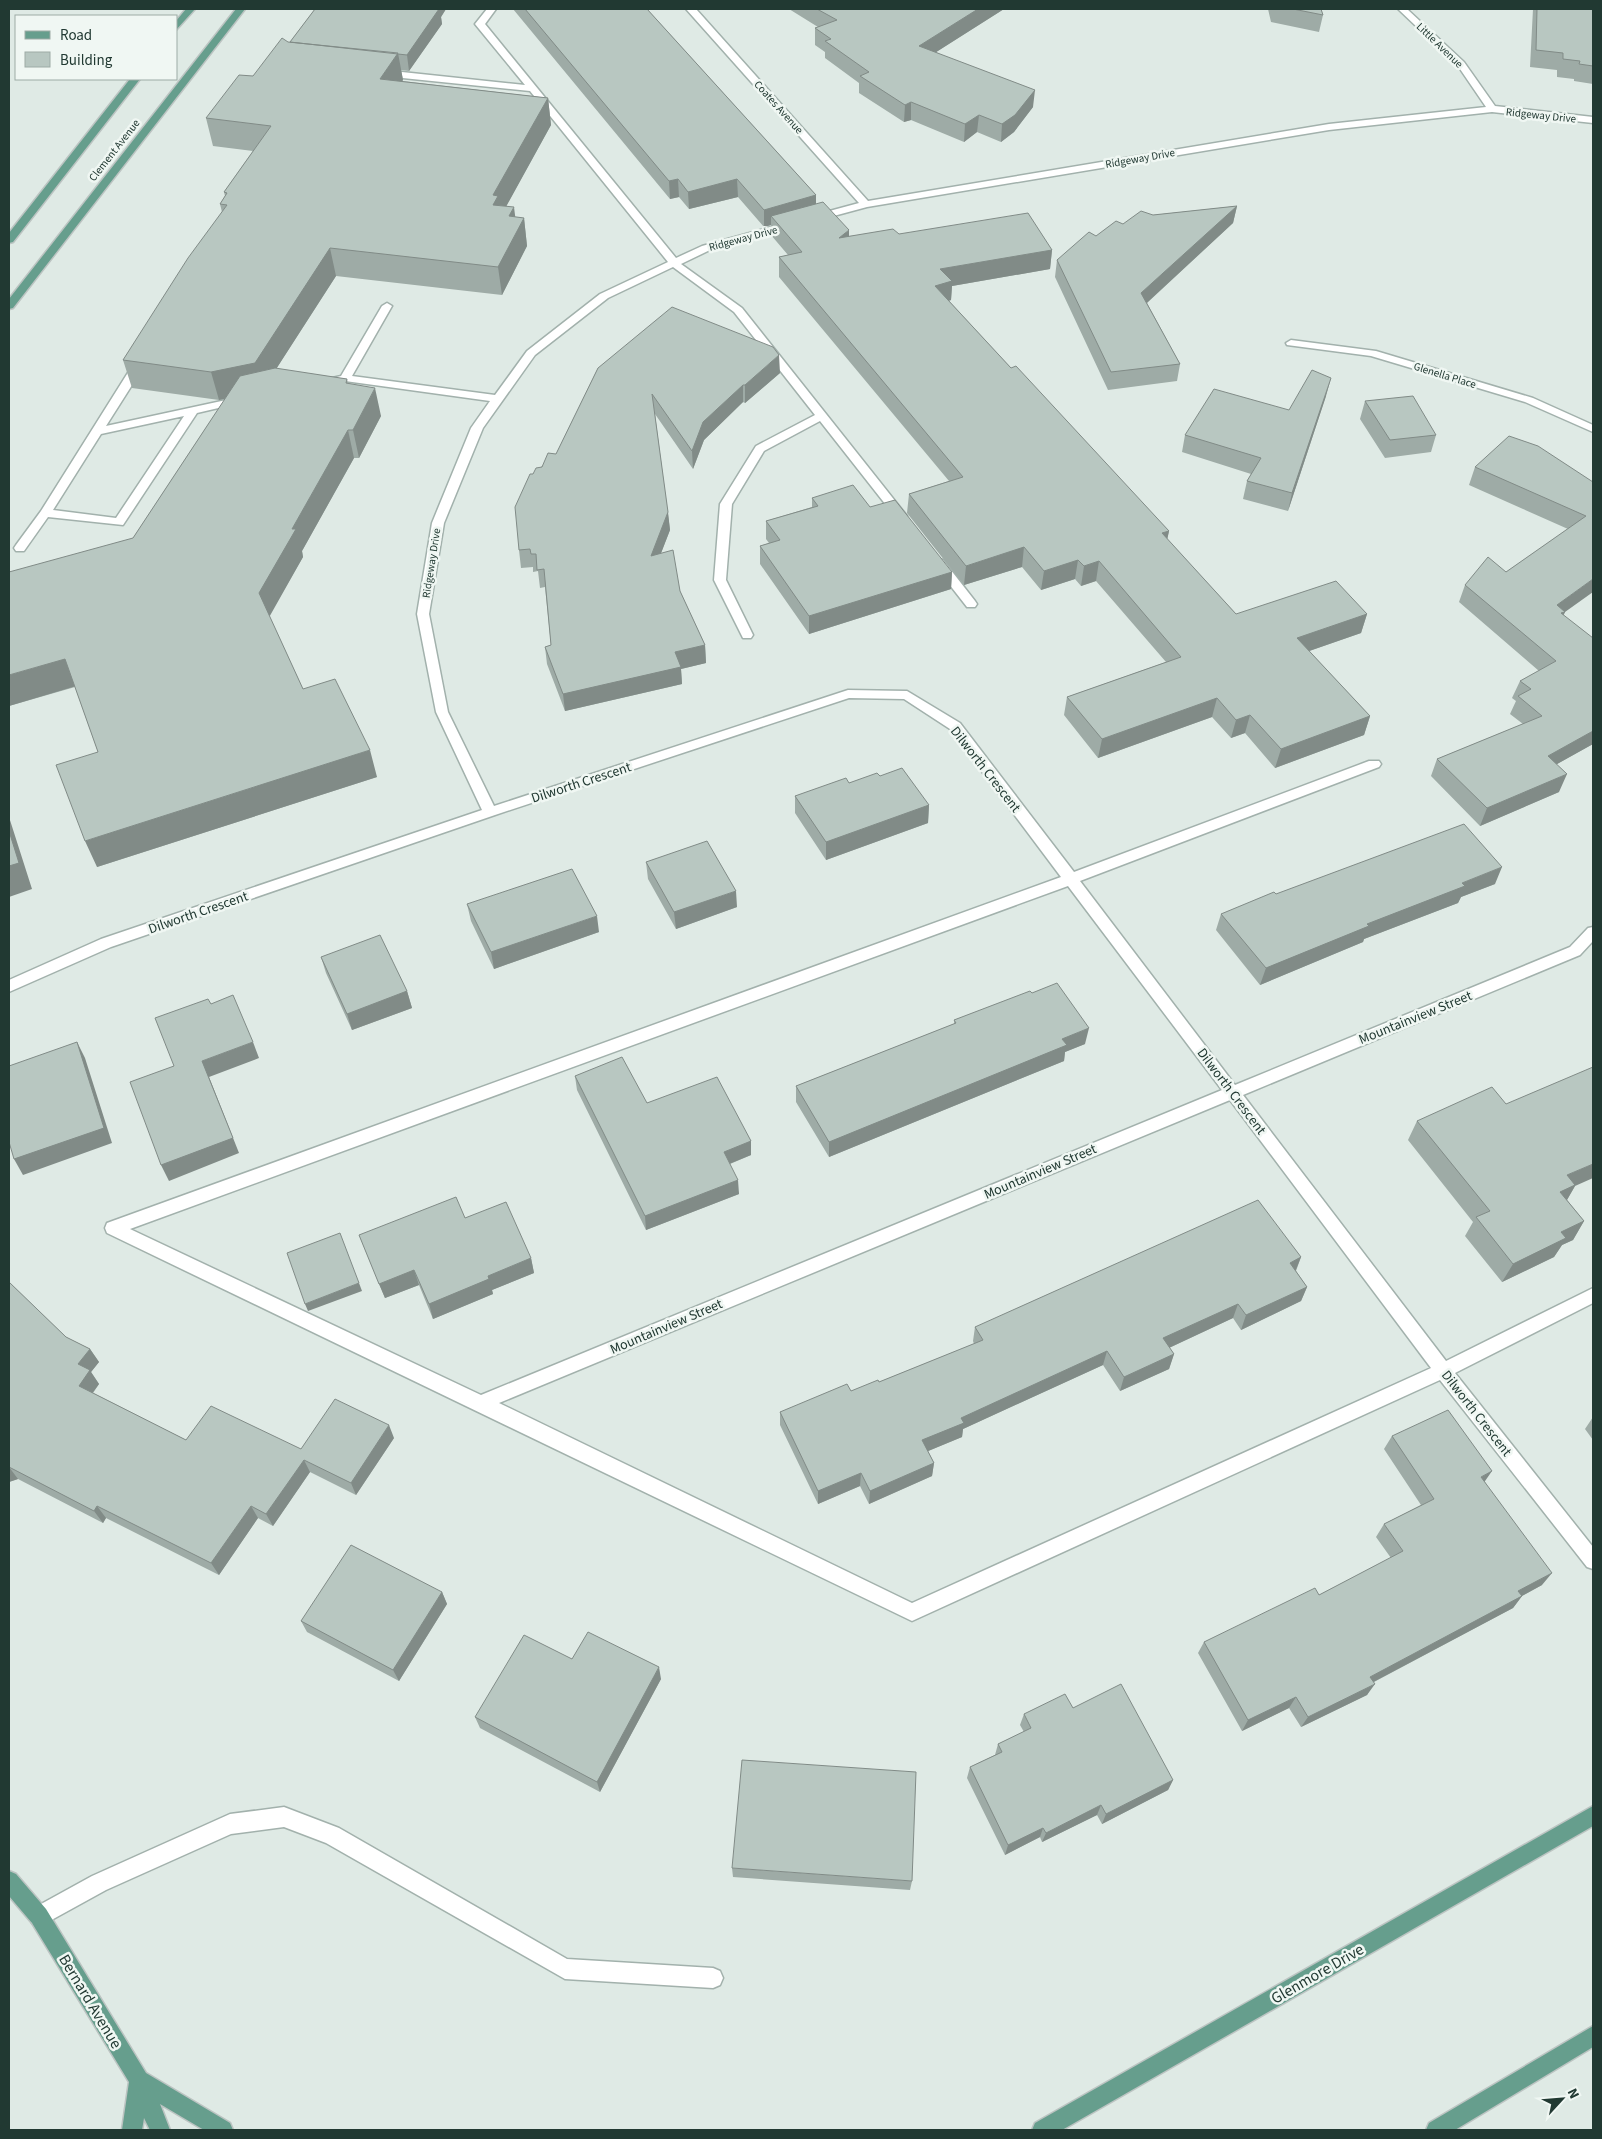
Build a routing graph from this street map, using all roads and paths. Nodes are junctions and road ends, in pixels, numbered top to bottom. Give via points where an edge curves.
1 (190, 9) edge
2 (240, 9) edge
3 (491, 9) edge
4 (691, 9) edge
5 (1402, 9) edge
6 (178, 24) edge
7 (370, 72) edge
8 (134, 80) edge
9 (533, 89) junction
10 (1492, 109) junction
11 (1593, 120) edge
12 (866, 204) junction
13 (9, 240) edge
14 (674, 263) junction
15 (9, 306) edge
16 (387, 306) dead end
17 (1291, 343) dead end
18 (148, 350) edge
19 (346, 378) junction
20 (307, 386) edge
21 (250, 398) edge
22 (497, 399) junction
23 (193, 410) junction
24 (823, 415) junction
25 (1593, 429) edge
26 (97, 431) junction
27 (45, 513) junction
28 (912, 529) edge
29 (20, 548) dead end
30 (929, 551) edge
31 (971, 604) dead end
32 (747, 635) dead end
33 (1374, 764) dead end
34 (490, 812) junction
35 (1071, 880) junction
36 (1593, 932) edge
37 (9, 986) edge
38 (1232, 1091) junction
39 (1593, 1295) edge
40 (1443, 1371) junction
41 (482, 1403) junction
42 (1593, 1561) edge
43 (1593, 1815) edge
44 (9, 1881) edge
45 (39, 1916) junction
46 (713, 1978) dead end
47 (1593, 2036) edge
48 (139, 2080) junction
49 (132, 2130) edge
50 (160, 2130) edge
51 (223, 2130) edge
52 (1042, 2130) edge
53 (1436, 2130) edge

1 - 6 main road
2 - 15 main road, Clement Avenue
3 - 9 street via 480,24
4 - 12 street, Coates Avenue
5 - 10 street, Little Avenue via 1461,64
7 - 9 street
8 - 13 main road, Clement Avenue
9 - 14 street
10 - 11 street, Ridgeway Drive
10 - 12 street, Ridgeway Drive via 1329,127
12 - 14 street, Ridgeway Drive via 706,248
14 - 22 street, Ridgeway Drive via 604,296 530,353
14 - 24 street via 738,310
16 - 19 street
17 - 25 street, Glenella Place via 1372,353 1529,400
18 - 26 street
19 - 20 street
19 - 22 street
21 - 23 street
22 - 34 street, Ridgeway Drive via 477,428 438,523 423,614 442,712
23 - 26 street
23 - 27 street via 118,522
24 - 28 street
24 - 32 street via 760,449 726,504 720,580
26 - 27 street
27 - 29 street
30 - 31 street
33 - 35 street
34 - 35 street, Dilworth Crescent via 848,694 907,695 955,726
34 - 37 street, Dilworth Crescent via 106,943
35 - 38 street, Dilworth Crescent
35 - 41 street via 113,1228
36 - 38 street, Mountainview Street via 1574,951
38 - 40 street, Dilworth Crescent
38 - 41 street, Mountainview Street
39 - 40 street
40 - 41 street via 912,1612
40 - 42 street, Dilworth Crescent
43 - 52 main road, Glenmore Drive
44 - 45 main road, Bernard Avenue
45 - 46 street via 99,1883 230,1824 284,1817 332,1835 565,1969
45 - 48 main road, Bernard Avenue
47 - 53 main road
48 - 49 main road
48 - 50 main road, Bernard Avenue
48 - 51 main road

